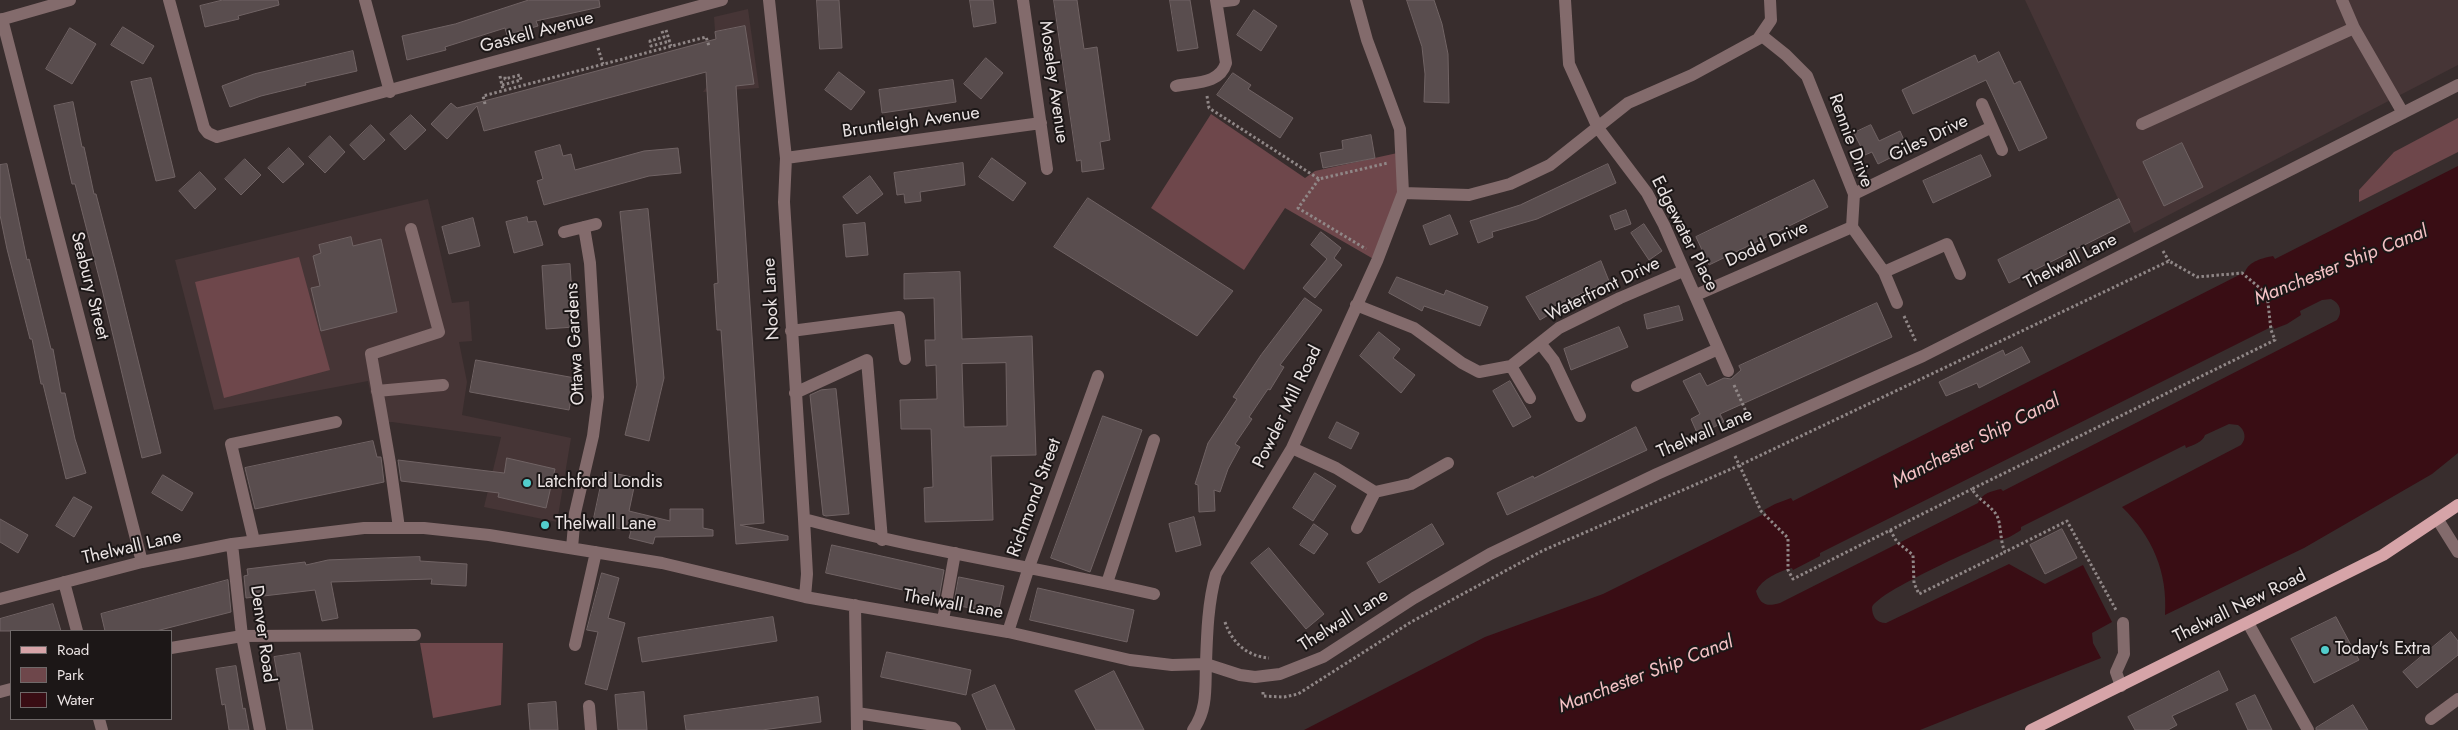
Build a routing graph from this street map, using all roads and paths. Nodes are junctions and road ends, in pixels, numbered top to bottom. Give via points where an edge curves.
1 (70, 0) edge
2 (169, 0) edge
3 (365, 0) edge
4 (722, 0) edge
5 (769, 0) edge
6 (1023, 0) edge
7 (1234, 0) edge
8 (1356, 0) edge
9 (1565, 0) edge
10 (1770, 0) edge
11 (2342, 0) edge
12 (1217, 1) edge
13 (1, 20) edge
14 (645, 21) junction
15 (2354, 28) junction
16 (1760, 35) junction
17 (671, 46) junction
18 (708, 46) dead end
19 (599, 51) dead end
20 (603, 64) junction
21 (1204, 81) junction
22 (501, 82) dead end
23 (2458, 85) edge
24 (1176, 86) dead end
25 (503, 90) junction
26 (390, 92) junction
27 (485, 104) dead end
28 (1982, 104) dead end
29 (2403, 113) junction
30 (1041, 123) junction
31 (2142, 124) dead end
32 (1992, 127) junction
33 (1598, 128) junction
34 (2002, 150) dead end
35 (786, 158) junction
36 (1402, 160) junction
37 (1047, 169) dead end
38 (1319, 179) junction
39 (1403, 193) junction
40 (1854, 194) junction
41 (1852, 227) junction
42 (411, 229) dead end
43 (564, 232) dead end
44 (1379, 256) junction
45 (1683, 271) junction
46 (1884, 272) junction
47 (1960, 274) dead end
48 (1696, 295) junction
49 (1897, 303) joint
50 (1356, 305) junction
51 (791, 331) junction
52 (1540, 343) junction
53 (1718, 349) junction
54 (1923, 356) junction
55 (905, 359) dead end
56 (1511, 366) junction
57 (1728, 371) joint
58 (1098, 376) dead end
59 (442, 385) dead end
60 (1637, 386) dead end
61 (378, 391) junction
62 (795, 393) junction
63 (1530, 398) dead end
64 (1580, 416) dead end
65 (336, 422) dead end
66 (1756, 432) junction
67 (1154, 440) dead end
68 (1292, 448) junction
69 (1448, 462) dead end
70 (1738, 466) junction
71 (1972, 489) junction
72 (1374, 492) junction
73 (2458, 505) edge
74 (804, 519) junction
75 (2438, 520) junction
76 (399, 528) junction
77 (1357, 528) dead end
78 (1890, 530) junction
79 (882, 540) junction
80 (254, 541) junction
81 (232, 544) junction
82 (572, 548) junction
83 (596, 552) junction
84 (2005, 552) junction
85 (2458, 552) edge
86 (955, 553) junction
87 (142, 562) junction
88 (1028, 566) junction
89 (64, 582) junction
90 (1107, 583) junction
91 (1154, 594) dead end
92 (805, 597) junction
93 (0, 599) edge
94 (855, 606) junction
95 (943, 620) junction
96 (2123, 623) joint
97 (2248, 623) junction
98 (77, 630) edge
99 (1008, 632) junction
100 (414, 635) dead end
101 (242, 636) junction
102 (575, 645) dead end
103 (172, 648) edge
104 (1206, 664) junction
105 (2121, 686) junction
106 (1263, 696) dead end
107 (2458, 699) edge
108 (589, 706) dead end
109 (857, 713) junction
110 (2431, 719) dead end
111 (260, 730) edge
112 (591, 730) edge
113 (857, 730) edge
114 (954, 730) edge
115 (1193, 730) edge
116 (2031, 730) edge
117 (2308, 730) edge

1 - 13 street
2 - 26 street, Gaskell Avenue via 204,128 212,136 225,137
3 - 26 street
4 - 14 street, Gaskell Avenue
5 - 35 street, Nook Lane
6 - 30 street, Moseley Avenue
7 - 12 street
8 - 36 street, Powder Mill Road via 1367,40 1400,129
9 - 33 street, Edgewater Place via 1569,64
10 - 16 street via 1771,20
11 - 15 street
12 - 21 street via 1226,63 1223,73
13 - 87 street, Seabury Street
14 - 17 path via 649,35 662,31 664,37 650,41 652,46 669,40
14 - 26 street, Gaskell Avenue
15 - 29 street
15 - 31 street
16 - 33 street via 1692,75 1628,103
16 - 40 street, Rennie Drive via 1806,76
17 - 18 path via 706,37
17 - 20 path
19 - 20 path
20 - 25 path
21 - 24 street
21 - 38 path via 1209,108
22 - 25 path
23 - 29 street, Thelwall Lane
25 - 27 path via 483,96
28 - 32 street, Giles Drive
29 - 54 street, Thelwall Lane
30 - 35 street, Bruntleigh Avenue
30 - 37 street, Moseley Avenue
32 - 34 street, Giles Drive
32 - 40 street, Giles Drive
33 - 39 street via 1550,165 1510,184 1469,195
33 - 45 street, Edgewater Place via 1647,194
35 - 51 street, Nook Lane via 784,202
36 - 38 path
36 - 39 street, Powder Mill Road
38 - 44 path via 1298,208
39 - 44 street, Powder Mill Road
40 - 41 street, Rennie Drive
41 - 46 street
41 - 48 street, Dodd Drive
42 - 61 street via 439,332 371,354
43 - 82 street, Ottawa Gardens via 590,226 598,397 575,513
44 - 50 street, Powder Mill Road
45 - 48 street, Edgewater Place
45 - 52 street, Waterfront Drive via 1558,328
46 - 47 street via 1947,244
46 - 49 street
48 - 53 street, Edgewater Place
49 - 54 path
50 - 56 street, Waterfront Drive via 1414,328 1479,372
50 - 68 street, Powder Mill Road
51 - 55 street via 899,317
51 - 62 street, Nook Lane
52 - 56 street, Waterfront Drive
52 - 64 street, Waterfront Drive via 1554,361
53 - 57 street, Edgewater Place
53 - 60 street
54 - 66 street, Thelwall Lane
56 - 63 street
57 - 66 path
58 - 88 street, Richmond Street
59 - 61 street
61 - 76 street
62 - 74 street, Nook Lane
62 - 79 street via 867,360
65 - 80 street via 230,444
66 - 104 street, Thelwall Lane via 1657,474 1490,554 1306,665 1280,674 1255,677
67 - 90 street
68 - 72 street via 1336,468
68 - 104 street, Powder Mill Road via 1216,574 1210,604
69 - 72 street via 1411,484
70 - 71 path via 2169,261 2197,277 2242,273 2268,294 2275,340
70 - 78 path via 1761,511 1788,538 1788,570 1793,579
70 - 106 path via 1542,551 1411,622 1298,694
71 - 78 path
71 - 84 path via 1997,516
72 - 77 street
73 - 75 main road, Thelwall New Road
74 - 79 street
74 - 92 street, Nook Lane
75 - 85 street
75 - 97 main road, Thelwall New Road via 2383,555
76 - 80 street, Thelwall Lane via 364,528
76 - 82 street, Thelwall Lane via 489,535
78 - 84 path via 1897,542 1913,555 1914,583 1919,594
79 - 86 street
80 - 81 street, Thelwall Lane
81 - 87 street, Thelwall Lane
81 - 101 street, Denver Road
82 - 83 street, Thelwall Lane
83 - 92 street, Thelwall Lane via 662,563
83 - 102 street
84 - 96 path via 2067,521
86 - 88 street
86 - 95 street
87 - 89 street, Thelwall Lane
88 - 90 street
88 - 99 street, Richmond Street
89 - 93 street, Thelwall Lane
89 - 98 street
90 - 91 street
92 - 94 street, Thelwall Lane
94 - 95 street, Thelwall Lane
94 - 109 street
95 - 99 street, Thelwall Lane
96 - 105 street via 2124,654 2116,672
97 - 105 main road, Thelwall New Road
97 - 117 street
99 - 104 street, Thelwall Lane via 1130,660 1172,665
100 - 101 street
101 - 103 street
101 - 111 street, Denver Road
104 - 115 street, Powder Mill Road via 1204,708
105 - 116 main road, Thelwall New Road
107 - 110 street
108 - 112 street
109 - 113 street
109 - 114 street

